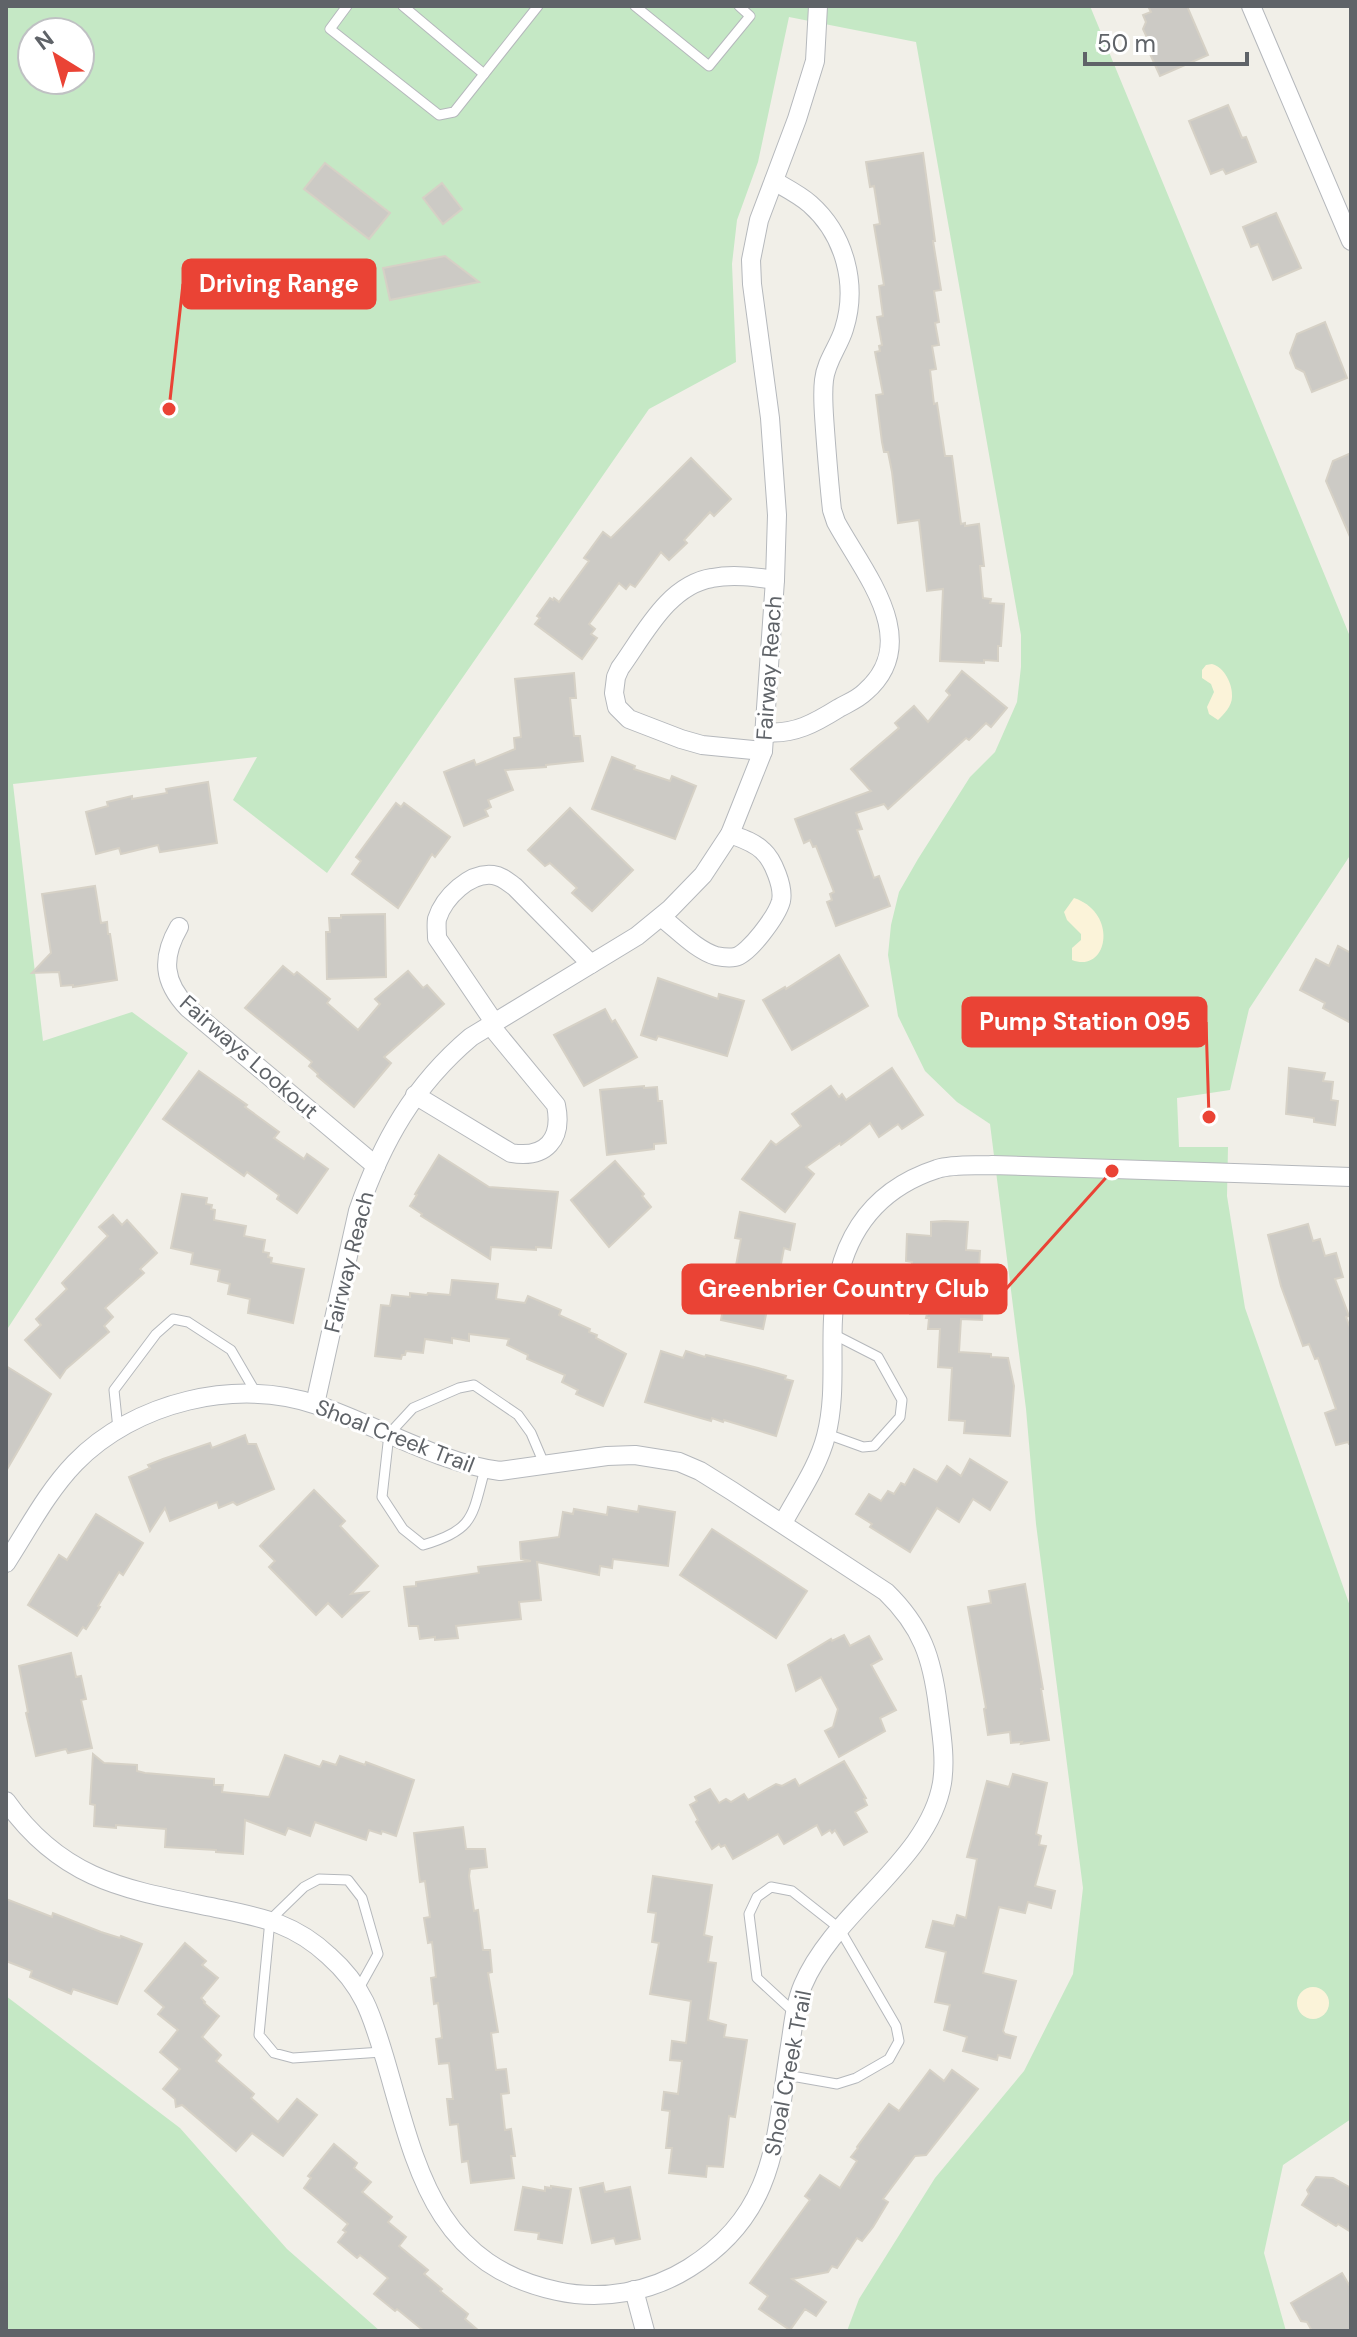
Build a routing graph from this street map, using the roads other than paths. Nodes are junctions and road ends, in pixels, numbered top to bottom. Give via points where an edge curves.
1 (347, 6) edge
2 (403, 6) edge
3 (538, 6) edge
4 (635, 6) edge
5 (739, 6) edge
6 (818, 6) edge
7 (1251, 6) edge
8 (484, 74) junction
9 (774, 181) junction
10 (1351, 241) edge
11 (775, 580) junction
12 (765, 732) junction
13 (763, 751) junction
14 (730, 834) junction
15 (661, 917) junction
16 (179, 927) dead end
17 (591, 964) junction
18 (492, 1023) junction
19 (415, 1095) junction
20 (376, 1166) junction
21 (1351, 1177) edge
22 (833, 1334) junction
23 (256, 1393) junction
24 (315, 1404) junction
25 (118, 1429) junction
26 (389, 1434) junction
27 (827, 1434) junction
28 (545, 1466) junction
29 (485, 1469) junction
30 (783, 1523) junction
31 (6, 1563) edge
32 (6, 1801) edge
33 (270, 1920) junction
34 (839, 1928) junction
35 (358, 1990) junction
36 (795, 2014) junction
37 (382, 2052) junction
38 (786, 2075) junction
39 (634, 2290) junction
40 (645, 2331) edge

1 - 8 lane via 330,29 439,115 454,112
2 - 8 lane
3 - 8 lane
4 - 5 lane via 709,66 750,16
6 - 9 street, Fairway Reach via 815,61
7 - 10 street
9 - 11 street, Fairway Reach via 751,260 775,483
9 - 12 street via 820,215 847,266 850,308 824,380 832,510 886,611 891,633 887,660 865,692 808,727
11 - 12 street, Fairway Reach
11 - 13 street via 715,577 683,590 664,607 620,668 614,693 617,707 629,719 702,745
12 - 13 street, Fairway Reach
13 - 14 street, Fairway Reach
14 - 15 street, Fairway Reach via 703,875
14 - 15 street via 766,853 782,890 776,914 750,947 734,958 715,955
15 - 17 street, Fairway Reach
16 - 20 street, Fairways Lookout via 166,962 177,997
17 - 18 street, Fairway Reach
17 - 18 street via 515,887 493,875 473,877 441,911 437,938
18 - 19 street, Fairway Reach via 455,1050
18 - 19 street via 556,1105 558,1127 547,1147 511,1153
19 - 20 street, Fairway Reach
20 - 24 street, Fairway Reach via 358,1211
21 - 22 street via 992,1165 938,1169 904,1183 862,1220 839,1269
22 - 27 street
22 - 27 lane via 878,1357 902,1400 900,1417 874,1446
23 - 24 street, Shoal Creek Trail
23 - 25 street, Shoal Creek Trail via 188,1401
23 - 25 lane via 231,1350 188,1322 173,1319 114,1390
24 - 26 street, Shoal Creek Trail
25 - 31 street, Shoal Creek Trail via 54,1487
26 - 28 lane via 413,1408 474,1385 518,1415
26 - 29 street, Shoal Creek Trail
26 - 29 lane via 382,1497 403,1529 423,1545 448,1537 471,1518
27 - 30 street
28 - 29 street, Shoal Creek Trail
28 - 30 street, Shoal Creek Trail via 607,1456 663,1458 700,1471
30 - 34 street, Shoal Creek Trail via 886,1592 926,1645 934,1671 943,1771 936,1806 904,1856
32 - 33 street, Shoal Creek Trail via 45,1845 102,1881
33 - 35 street, Shoal Creek Trail via 309,1939
33 - 35 lane via 319,1879 348,1880 362,1898 378,1954
33 - 37 lane via 259,2035 274,2053 293,2058
34 - 36 street, Shoal Creek Trail via 801,1989
34 - 36 lane via 792,1891 771,1887 757,1897 749,1914 757,1978
34 - 38 lane via 896,2026 899,2041 889,2059 837,2084
35 - 37 street, Shoal Creek Trail via 371,2012
36 - 38 street, Shoal Creek Trail
37 - 39 street, Shoal Creek Trail via 419,2172 436,2209 463,2241 509,2274 560,2292
38 - 39 street, Shoal Creek Trail via 769,2169 753,2205 706,2257 678,2275
39 - 40 street

